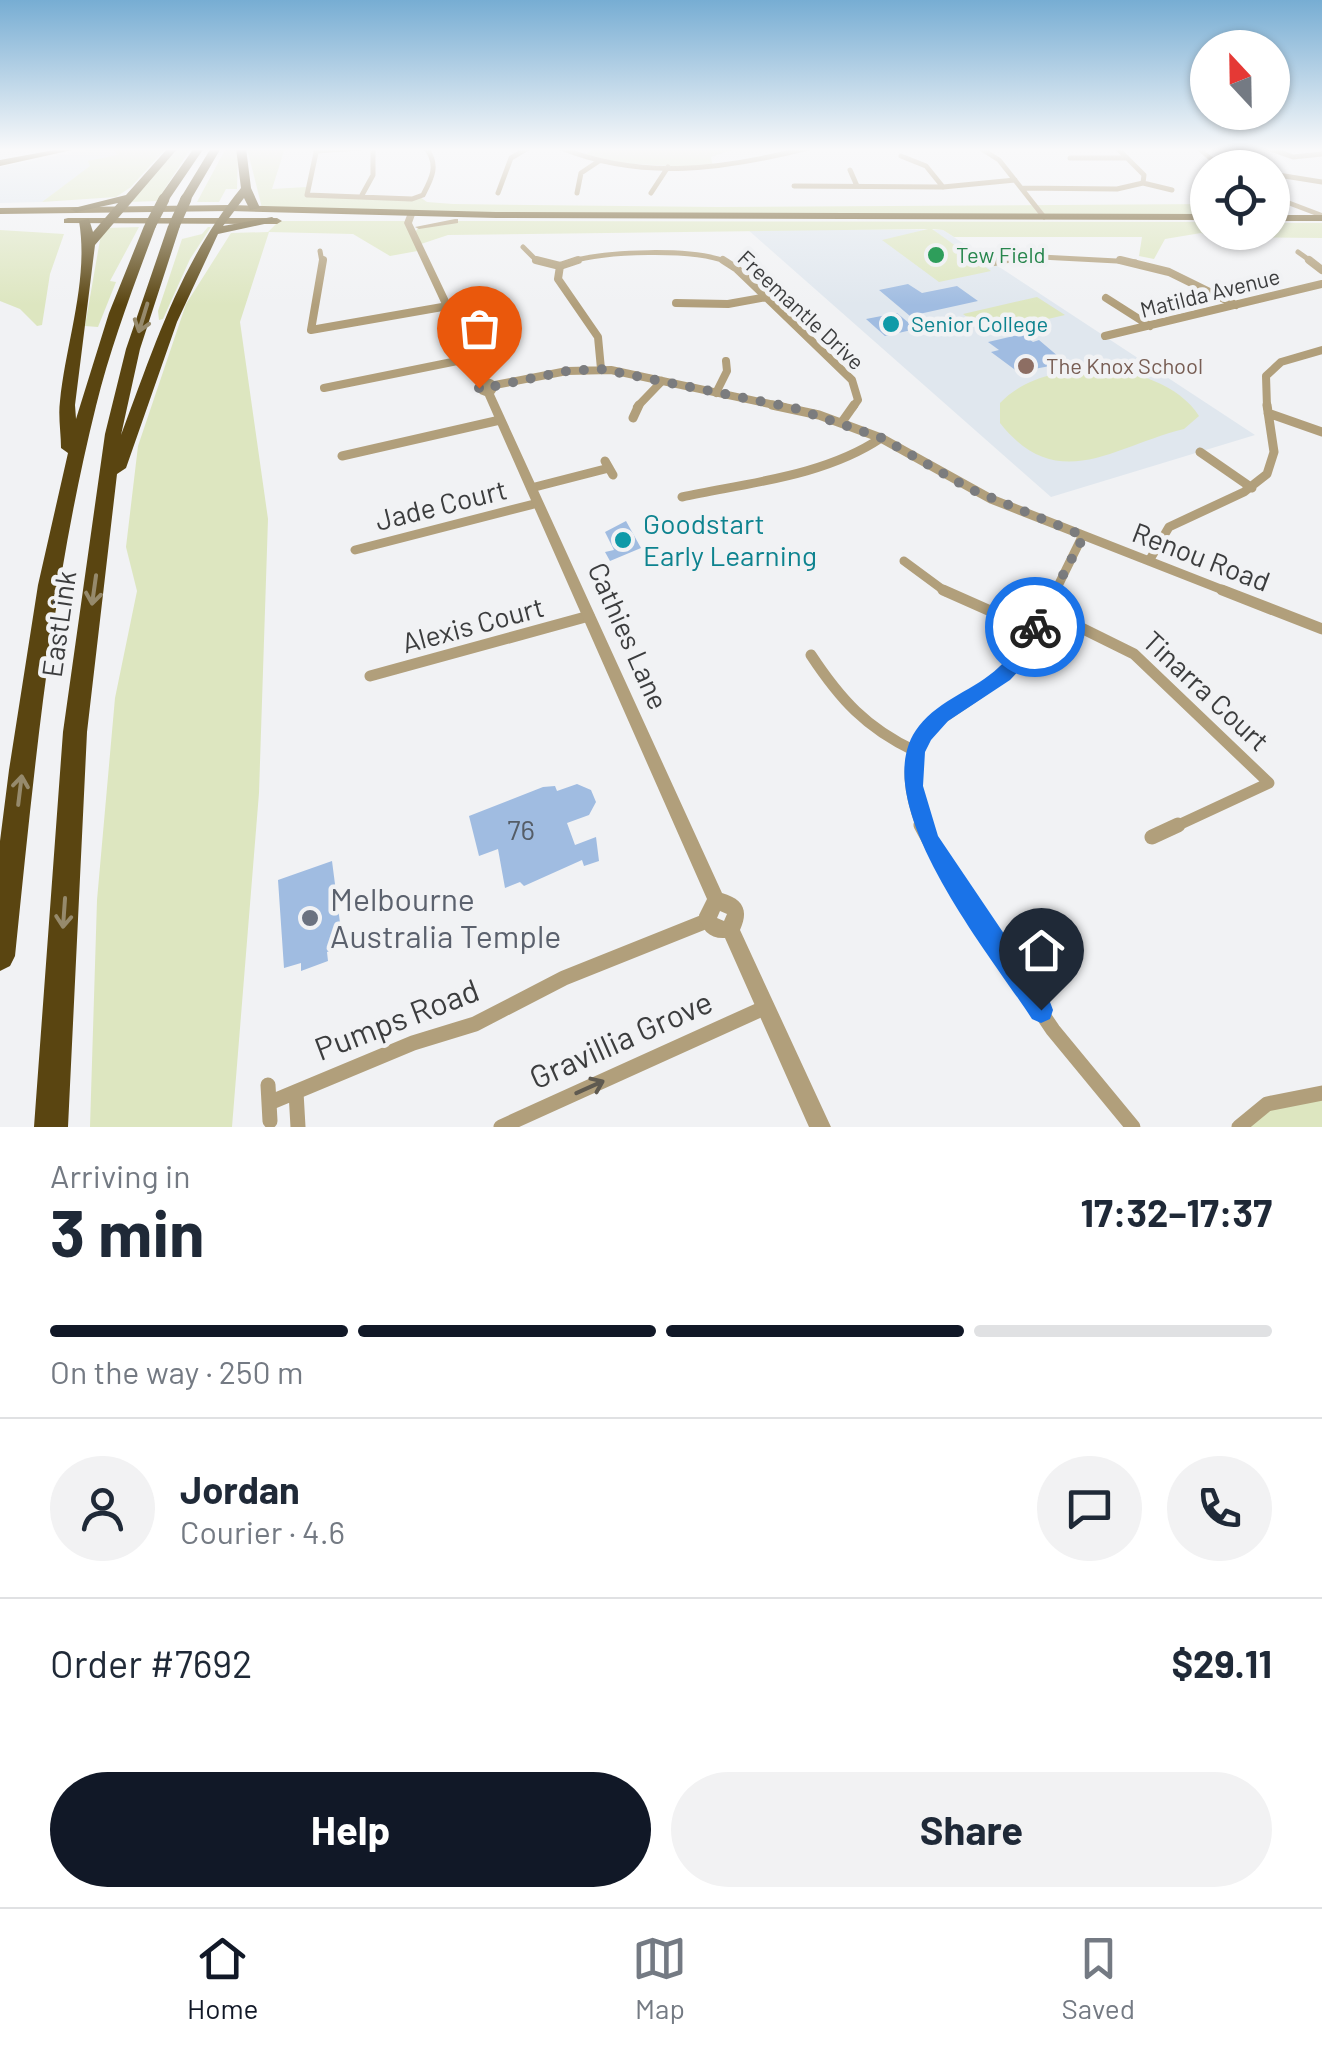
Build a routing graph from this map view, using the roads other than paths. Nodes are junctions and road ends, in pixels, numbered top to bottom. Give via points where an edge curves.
1 (126, 201) edge
2 (163, 201) edge
3 (186, 201) edge
4 (236, 201) edge
5 (251, 201) edge
6 (1032, 201) edge
7 (124, 203) junction
8 (1290, 203) joint
9 (76, 208) joint
10 (230, 208) junction
11 (254, 208) junction
12 (0, 211) edge
13 (1290, 214) edge
14 (1044, 216) junction
15 (496, 218) junction
16 (1322, 219) edge
17 (109, 220) junction
18 (272, 220) joint
19 (1190, 220) edge
20 (1190, 220) edge
21 (1290, 220) edge
22 (85, 221) junction
23 (0, 222) edge
24 (414, 222) junction
25 (217, 226) junction
26 (88, 244) junction
27 (523, 247) dead end
28 (320, 252) dead end
29 (1298, 252) dead end
30 (994, 262) dead end
31 (560, 266) junction
32 (1322, 270) edge
33 (1322, 284) edge
34 (767, 298) junction
35 (1106, 298) dead end
36 (676, 303) dead end
37 (1236, 305) junction
38 (448, 306) junction
39 (1150, 326) junction
40 (1105, 336) dead end
41 (1322, 350) edge
42 (472, 358) junction
43 (726, 361) dead end
44 (601, 369) junction
45 (662, 381) junction
46 (489, 387) junction
47 (324, 388) dead end
48 (716, 394) junction
49 (1268, 413) junction
50 (633, 418) dead end
51 (500, 420) junction
52 (842, 422) junction
53 (1322, 432) edge
54 (882, 438) junction
55 (1200, 452) dead end
56 (342, 456) dead end
57 (72, 460) junction
58 (609, 468) dead end
59 (530, 488) junction
60 (1252, 488) junction
61 (106, 493) junction
62 (682, 497) dead end
63 (538, 503) junction
64 (1084, 536) junction
65 (355, 550) dead end
66 (904, 561) dead end
67 (1149, 561) junction
68 (1045, 610) junction
69 (588, 616) junction
70 (1322, 628) edge
71 (1032, 630) junction
72 (811, 654) dead end
73 (370, 676) dead end
74 (915, 751) junction
75 (1152, 837) dead end
76 (713, 911) junction
77 (0, 956) edge
78 (766, 1007) junction
79 (296, 1092) junction
80 (1322, 1093) edge
81 (270, 1122) dead end
82 (51, 1127) edge
83 (298, 1127) edge
84 (501, 1127) edge
85 (820, 1127) edge
86 (1134, 1127) edge
87 (1239, 1127) edge

1 - 7 highway
2 - 57 highway, EastLink, bridge via 113,320
3 -> 61 highway, EastLink, bridge via 120,400
4 - 10 highway
5 - 11 highway
6 - 14 street
7 - 9 highway
7 - 10 highway
7 - 17 highway
8 - 13 highway
8 - 16 street
9 - 12 highway
10 - 11 highway
10 - 25 highway
11 - 24 highway
14 - 15 highway
14 - 19 highway
15 - 20 highway
15 - 24 highway
15 - 24 highway
16 - 21 highway
17 - 22 highway
17 - 25 highway
17 - 26 highway
18 - 24 highway
18 - 25 highway
22 - 23 highway
22 - 26 highway
24 - 38 street, Cathies Lane
25 - 61 highway via 174,304
26 - 57 highway via 67,405
27 - 31 street via 536,260
28 - 38 street via 311,330
29 - 32 street
30 - 37 street via 1132,259 1174,271
31 - 34 street, Freemantle Drive via 588,256 706,256 733,265
31 - 44 street via 556,276 600,341
33 - 37 street, Matilda Avenue
34 - 36 street
34 - 52 street, Freemantle Drive via 854,383 857,404
35 - 39 street
37 - 39 street, Matilda Avenue
38 - 42 street, Cathies Lane
39 - 40 street, Matilda Avenue
41 - 49 street via 1280,362 1269,372
42 - 46 street, Cathies Lane
42 - 47 street
43 - 48 street
44 - 45 street, Renou Road
44 - 46 street, Renou Road
45 - 48 street, Renou Road
45 - 50 street
46 - 51 street, Cathies Lane
48 - 52 street, Renou Road
49 - 53 street
49 - 60 street via 1274,458
51 - 56 street
51 - 59 street, Cathies Lane
52 - 54 street, Renou Road
54 - 62 street via 818,467
54 - 64 street, Renou Road via 970,489
55 - 60 street
77 -> 57 highway, EastLink via 27,732
58 - 59 street
59 - 63 street, Cathies Lane
60 - 67 street via 1185,516 1163,534
61 -> 82 highway, EastLink via 75,732
63 - 65 street, Jade Court
63 - 69 street, Cathies Lane
64 - 67 street, Renou Road
64 - 68 street
66 - 71 street via 946,592
67 - 70 street, Renou Road
68 - 71 street
68 - 75 street, Tinarra Court via 1134,654 1269,783
69 - 73 street, Alexis Court
69 - 76 street, Cathies Lane
71 - 74 street via 1012,667 941,716
72 - 74 street via 855,718
74 - 86 street via 914,800 929,841 1080,1067
76 - 78 street, Cathies Lane via 734,908 730,928
76 - 79 street, Pumps Road via 486,1020
84 -> 78 street, Gravillia Grove
78 - 85 street
79 - 81 street, Pumps Road via 269,1094
79 - 83 street
80 - 87 street via 1267,1104

